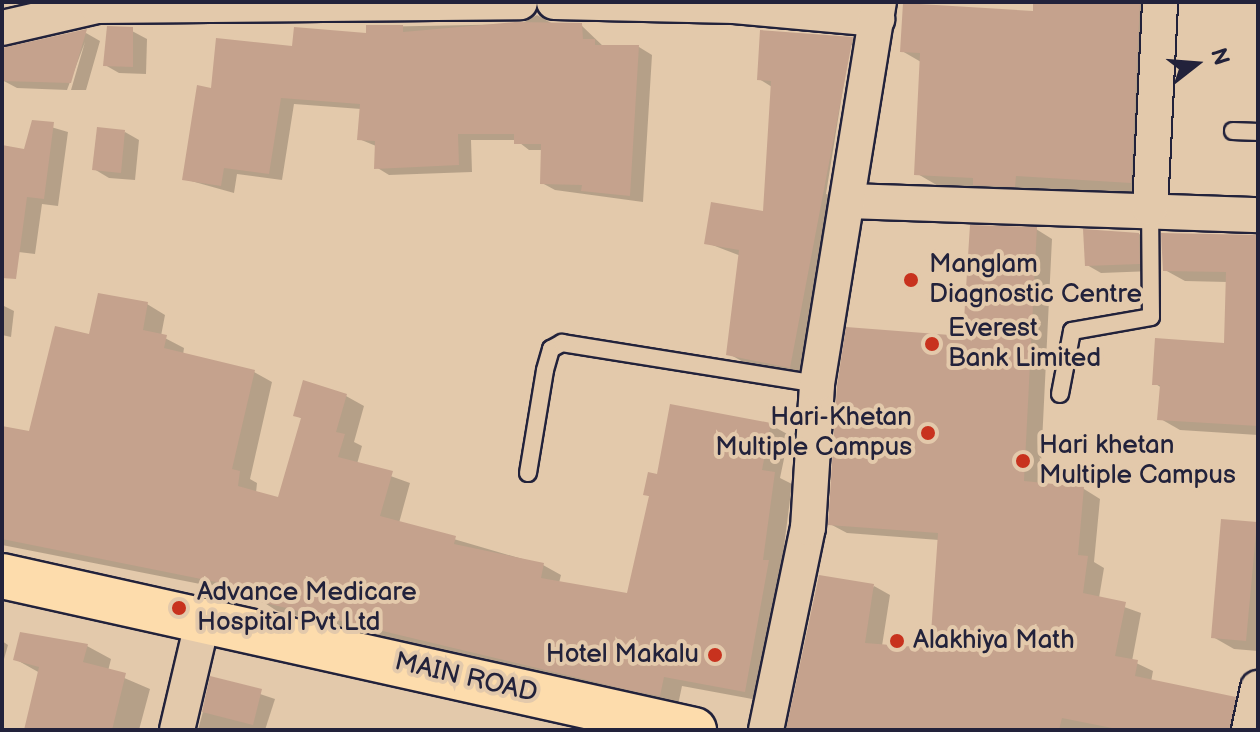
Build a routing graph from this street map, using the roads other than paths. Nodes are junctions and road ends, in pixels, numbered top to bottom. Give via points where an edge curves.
1 (520, 2) edge
2 (554, 2) edge
3 (1160, 2) edge
4 (97, 4) edge
5 (878, 11) edge
6 (10, 18) edge
7 (1233, 131) dead end
8 (1258, 132) edge
9 (851, 201) junction
10 (1150, 208) junction
11 (1258, 215) edge
12 (817, 384) junction
13 (1060, 394) dead end
14 (528, 473) dead end
15 (2, 576) edge
16 (203, 619) junction
17 (1258, 688) edge
18 (631, 723) edge
19 (177, 730) edge
20 (694, 730) edge
21 (766, 730) edge
22 (1249, 730) edge

1 - 4 street
2 - 5 street
3 - 10 street
4 - 6 street
5 - 9 street
7 - 8 lane
9 - 10 street
9 - 12 street
10 - 11 street
10 - 13 lane via 1151,317 1072,331
12 - 14 lane via 562,343 551,349 545,370
12 - 21 street via 808,528
15 - 16 main road, MAIN ROAD
16 - 18 main road, MAIN ROAD
16 - 19 street
17 - 22 street
18 - 20 main road, MAIN ROAD

